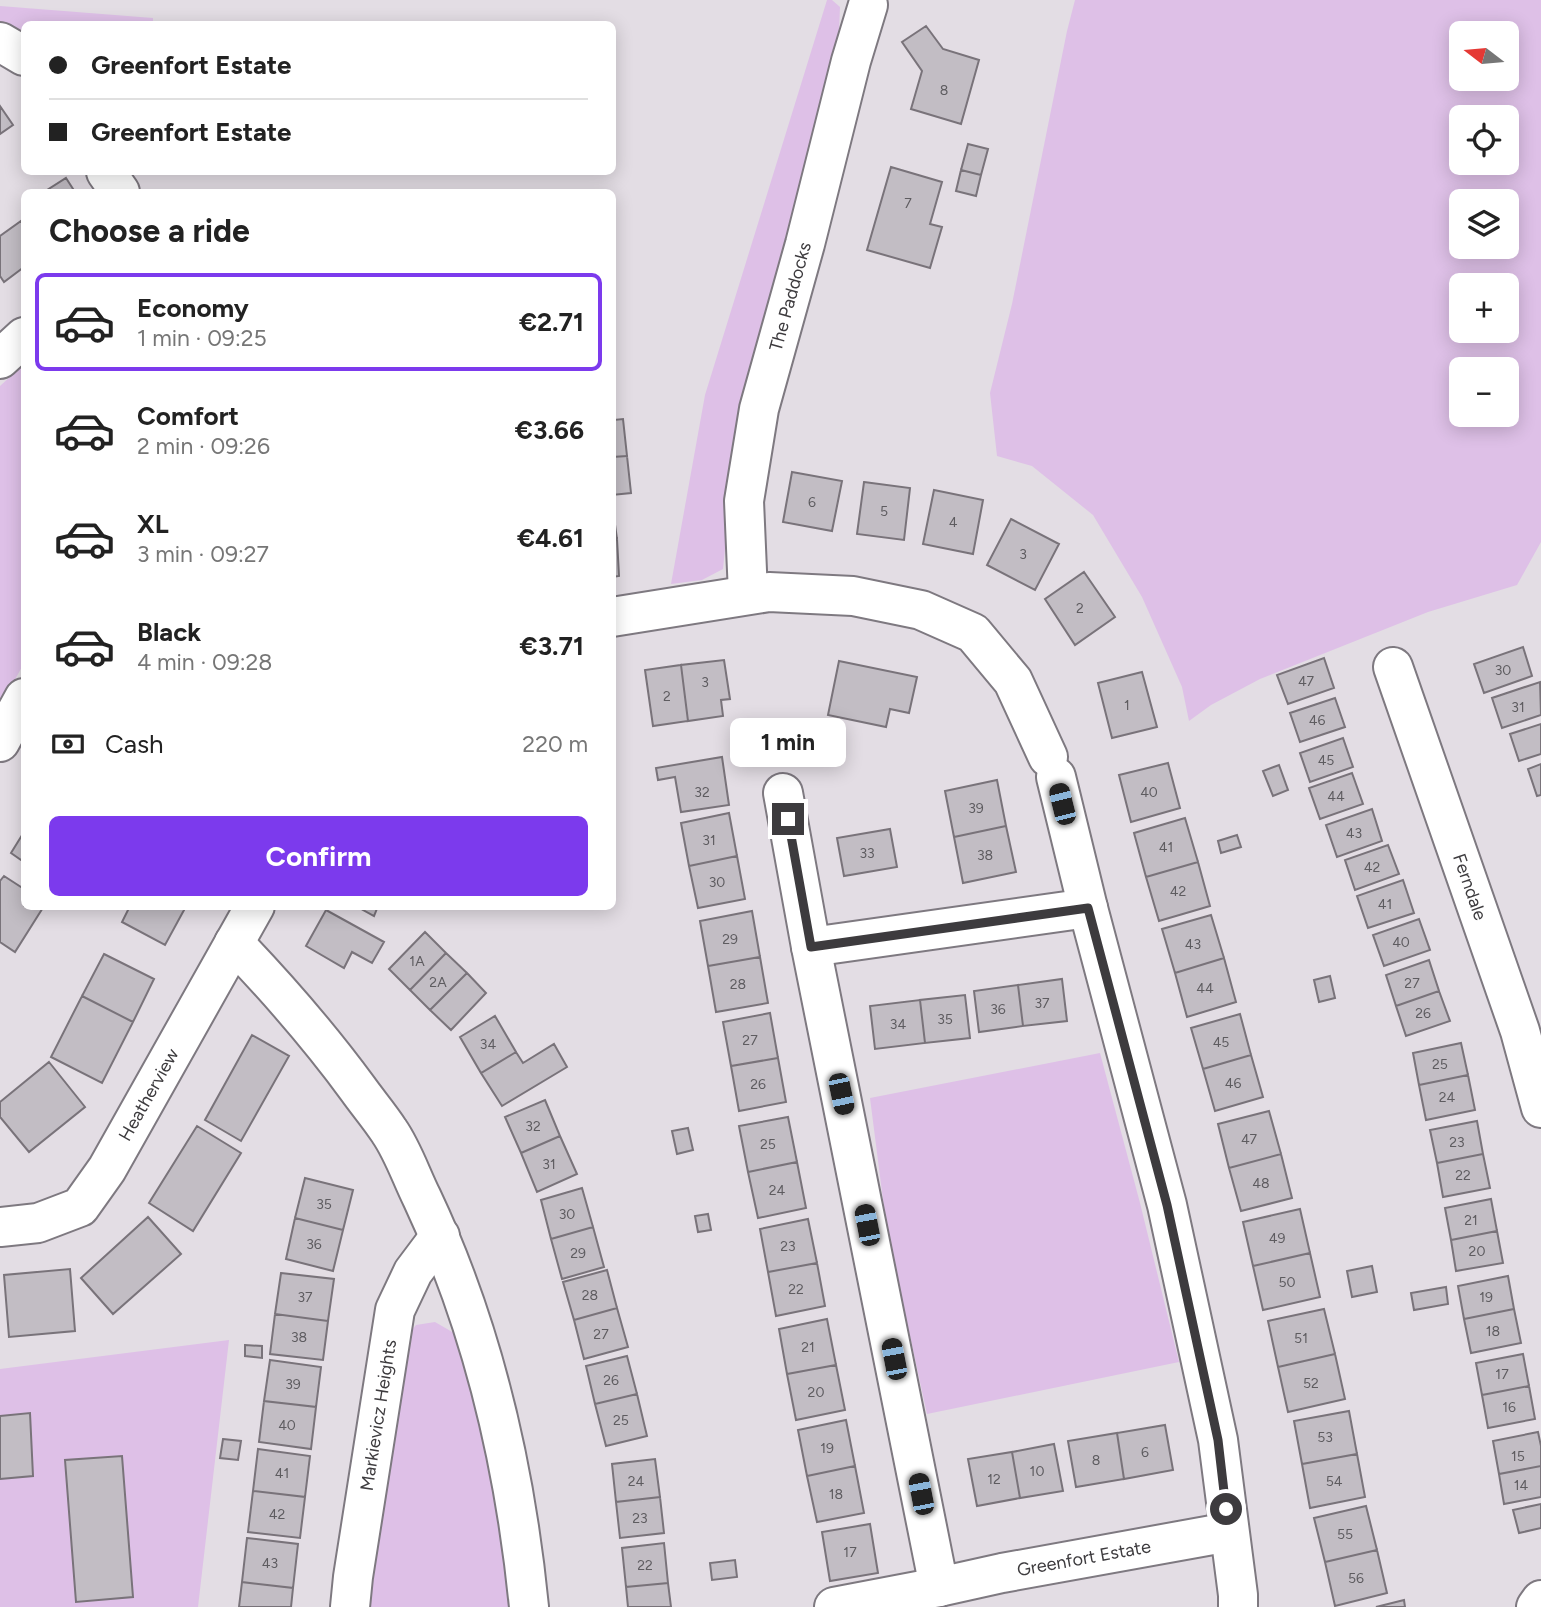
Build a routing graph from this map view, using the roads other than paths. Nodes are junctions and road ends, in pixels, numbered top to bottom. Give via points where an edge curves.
1 (868, 5) dead end
2 (0, 42) edge
3 (21, 54) edge
4 (21, 340) edge
5 (0, 359) edge
6 (748, 594) junction
7 (616, 616) edge
8 (1393, 667) dead end
9 (21, 704) edge
10 (0, 742) edge
11 (783, 793) dead end
12 (1088, 908) junction
13 (253, 910) edge
14 (234, 943) junction
15 (811, 947) junction
16 (1541, 1108) edge
17 (0, 1227) edge
18 (440, 1236) junction
19 (1229, 1532) junction
20 (939, 1587) junction
21 (1541, 1600) edge
22 (350, 1607) edge
23 (529, 1607) edge
24 (834, 1607) edge
25 (1238, 1607) edge
26 (1536, 1607) edge

1 - 6 street, The Paddocks via 759,409 744,501
2 - 3 street
4 - 5 street
6 - 7 street
6 - 12 street via 853,596 920,610 973,633 1013,681 1052,767
8 - 16 street, Ferndale via 1520,1031
9 - 10 street
11 - 15 street
12 - 15 street
12 - 19 street via 1167,1205 1218,1440
13 - 14 street, Heatherview
14 - 17 street, Heatherview via 107,1169 80,1207 37,1223
14 - 18 street via 334,1057 391,1133
15 - 20 street
18 - 22 street, Markievicz Heights via 412,1272 395,1310
18 - 23 street via 480,1347 508,1459
19 - 20 street, Greenfort Estate
19 - 25 street
20 - 24 street, Greenfort Estate
21 - 26 street

